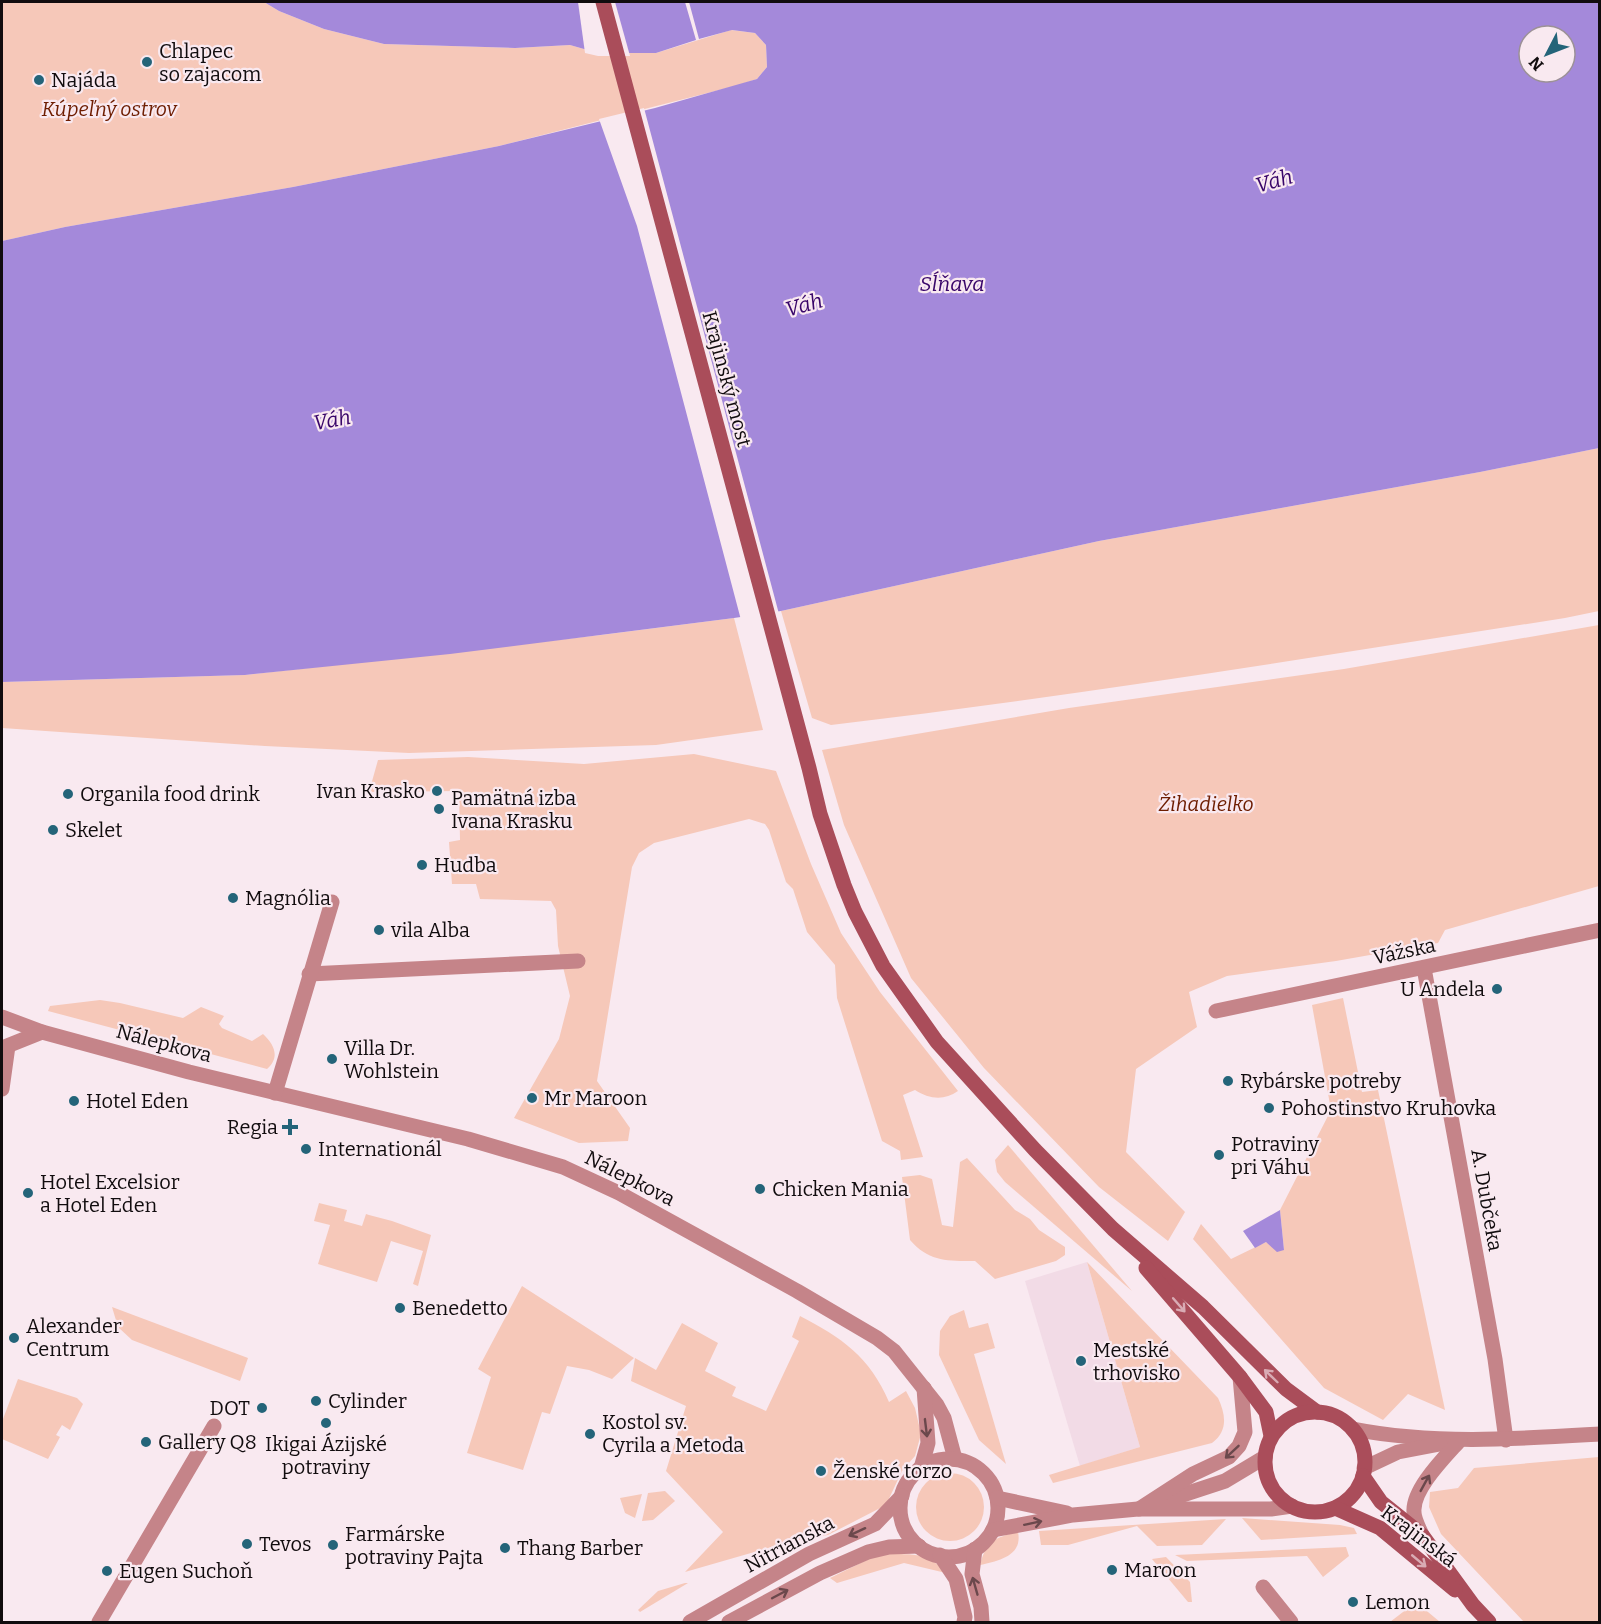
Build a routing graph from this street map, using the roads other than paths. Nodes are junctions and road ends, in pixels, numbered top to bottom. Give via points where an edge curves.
1 (603, 2) edge
2 (332, 902) dead end
3 (1599, 930) edge
4 (578, 961) dead end
5 (1424, 968) junction
6 (309, 974) junction
7 (1216, 1011) dead end
8 (2, 1017) edge
9 (42, 1032) junction
10 (5, 1047) edge
11 (2, 1088) edge
12 (275, 1093) junction
13 (1113, 1229) junction
14 (1240, 1377) junction
15 (924, 1388) junction
16 (1317, 1412) junction
17 (214, 1426) dead end
18 (1353, 1430) junction
19 (1599, 1434) edge
20 (1271, 1436) junction
21 (1460, 1440) junction
22 (1506, 1440) junction
23 (1265, 1457) junction
24 (955, 1459) junction
25 (921, 1468) junction
26 (1364, 1472) junction
27 (902, 1496) junction
28 (997, 1498) junction
29 (1292, 1506) junction
30 (1335, 1508) junction
31 (1138, 1509) junction
32 (1073, 1515) junction
33 (993, 1530) junction
34 (1422, 1535) junction
35 (919, 1546) junction
36 (975, 1549) junction
37 (940, 1555) junction
38 (1263, 1587) dead end
39 (1473, 1605) junction
40 (99, 1623) edge
41 (690, 1623) edge
42 (729, 1623) edge
43 (964, 1623) edge
44 (982, 1623) edge
45 (1291, 1623) edge
46 (1490, 1623) edge

1 - 13 main road, Krajinský most via 820,814 844,885 867,936 900,992 937,1042
2 - 6 street
3 - 5 street, Vážska
4 - 6 street
5 - 7 street, Vážska
5 - 22 street, A. Dubčeka
6 - 12 street
8 - 9 street, Nálepkova
9 - 10 street
9 - 12 street, Nálepkova
10 - 11 street
12 - 15 street, Nálepkova via 468,1139 563,1167 610,1189 877,1338 894,1351
13 -> 14 main road
16 -> 13 main road via 1286,1389 1203,1307
14 - 20 main road via 1266,1412
14 -> 31 street via 1245,1432 1239,1446 1229,1457 1193,1474
15 - 24 street, Nálepkova via 944,1418
15 -> 25 street via 928,1443
16 - 18 main road via 1343,1420
16 - 20 main road via 1291,1418
17 - 40 street
18 - 21 street via 1390,1437
18 - 26 main road via 1363,1448
19 - 22 street
20 - 23 main road
21 - 22 street
21 - 26 street via 1398,1452
34 -> 21 street via 1413,1511 1419,1494 1427,1477
23 - 29 main road via 1269,1482 1278,1496
23 - 31 street via 1225,1481
24 - 25 street via 938,1460
24 - 28 street via 982,1472
25 - 27 street, Nitrianska via 909,1480
26 - 30 main road via 1355,1492
26 - 34 main road, Krajinská via 1381,1502
27 - 35 street via 902,1520
27 -> 41 street, Nitrianska via 874,1524 809,1554
28 - 32 street
28 - 33 street
29 - 30 main road via 1309,1512
29 - 31 street
30 -> 39 main road, Krajinská via 1380,1527
31 - 32 street
33 -> 32 street
33 - 36 street
34 - 39 main road, Krajinská
35 - 37 street, Nitrianska
42 -> 35 street, Nitrianska via 820,1573 868,1552
36 - 37 street via 960,1555
44 -> 36 street via 972,1574
37 - 43 street via 956,1579
38 - 45 street
39 - 46 main road, Krajinská

